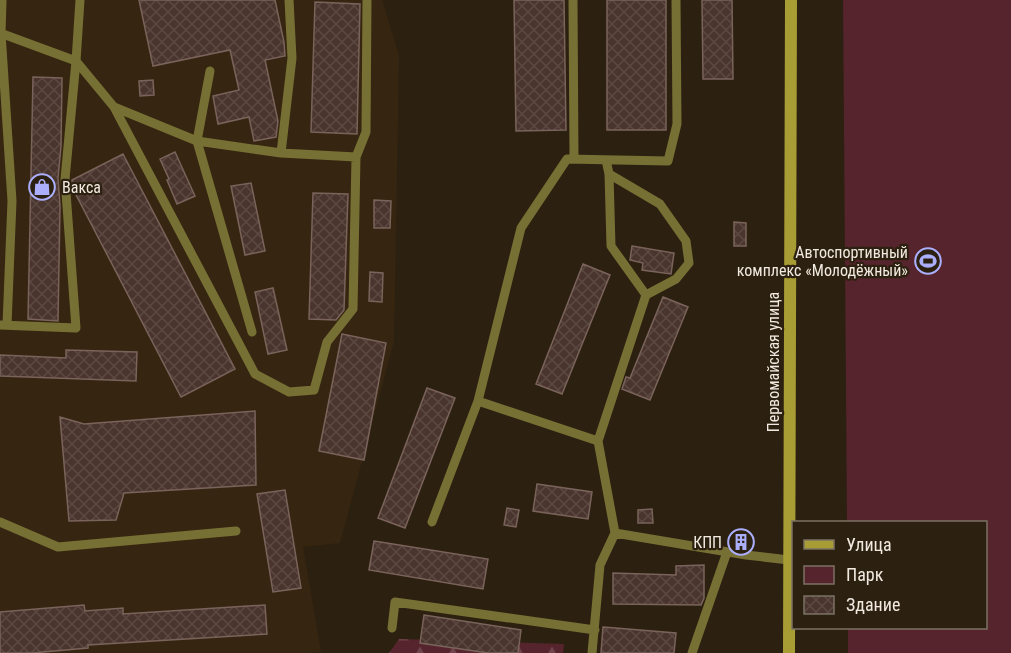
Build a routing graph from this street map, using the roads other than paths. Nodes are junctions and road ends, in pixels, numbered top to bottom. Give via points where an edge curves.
1 (3, 0) edge
2 (80, 0) edge
3 (289, 0) edge
4 (367, 0) edge
5 (573, 0) edge
6 (676, 0) edge
7 (791, 0) edge
8 (1, 33) edge
9 (76, 61) junction
10 (210, 71) dead end
11 (114, 107) junction
12 (197, 141) junction
13 (281, 153) junction
14 (356, 157) junction
15 (574, 159) junction
16 (606, 160) junction
17 (5, 167) edge
18 (609, 174) junction
19 (646, 295) junction
20 (3, 325) edge
21 (252, 332) dead end
22 (478, 400) junction
23 (598, 441) junction
24 (0, 522) edge
25 (432, 522) dead end
26 (236, 531) dead end
27 (615, 533) junction
28 (727, 552) junction
29 (789, 560) junction
30 (392, 628) dead end
31 (595, 630) junction
32 (592, 653) edge
33 (692, 653) edge
34 (789, 653) edge

1 - 8 lane
2 - 9 lane
3 - 13 lane via 292,58
4 - 14 lane via 366,132
5 - 15 lane
6 - 16 lane via 677,124 668,161
7 - 29 street, Первомайская улица
8 - 9 lane
8 - 17 lane
9 - 11 lane
9 - 20 lane via 65,179 76,328
10 - 12 lane
11 - 12 lane
11 - 14 lane via 255,374 289,392 314,390 327,342 353,309
12 - 13 lane
12 - 21 lane
13 - 14 lane
15 - 16 lane
15 - 22 lane via 567,159 521,228
16 - 18 lane
17 - 20 lane via 12,201
18 - 19 lane via 611,246
18 - 19 lane via 660,204 687,241 689,263 676,279
19 - 23 lane
22 - 23 lane
22 - 25 lane
23 - 27 lane
24 - 26 lane via 58,547
27 - 28 lane
27 - 31 lane via 600,565
28 - 29 lane
28 - 33 lane
29 - 34 street, Первомайская улица
30 - 31 lane via 395,602
31 - 32 lane

